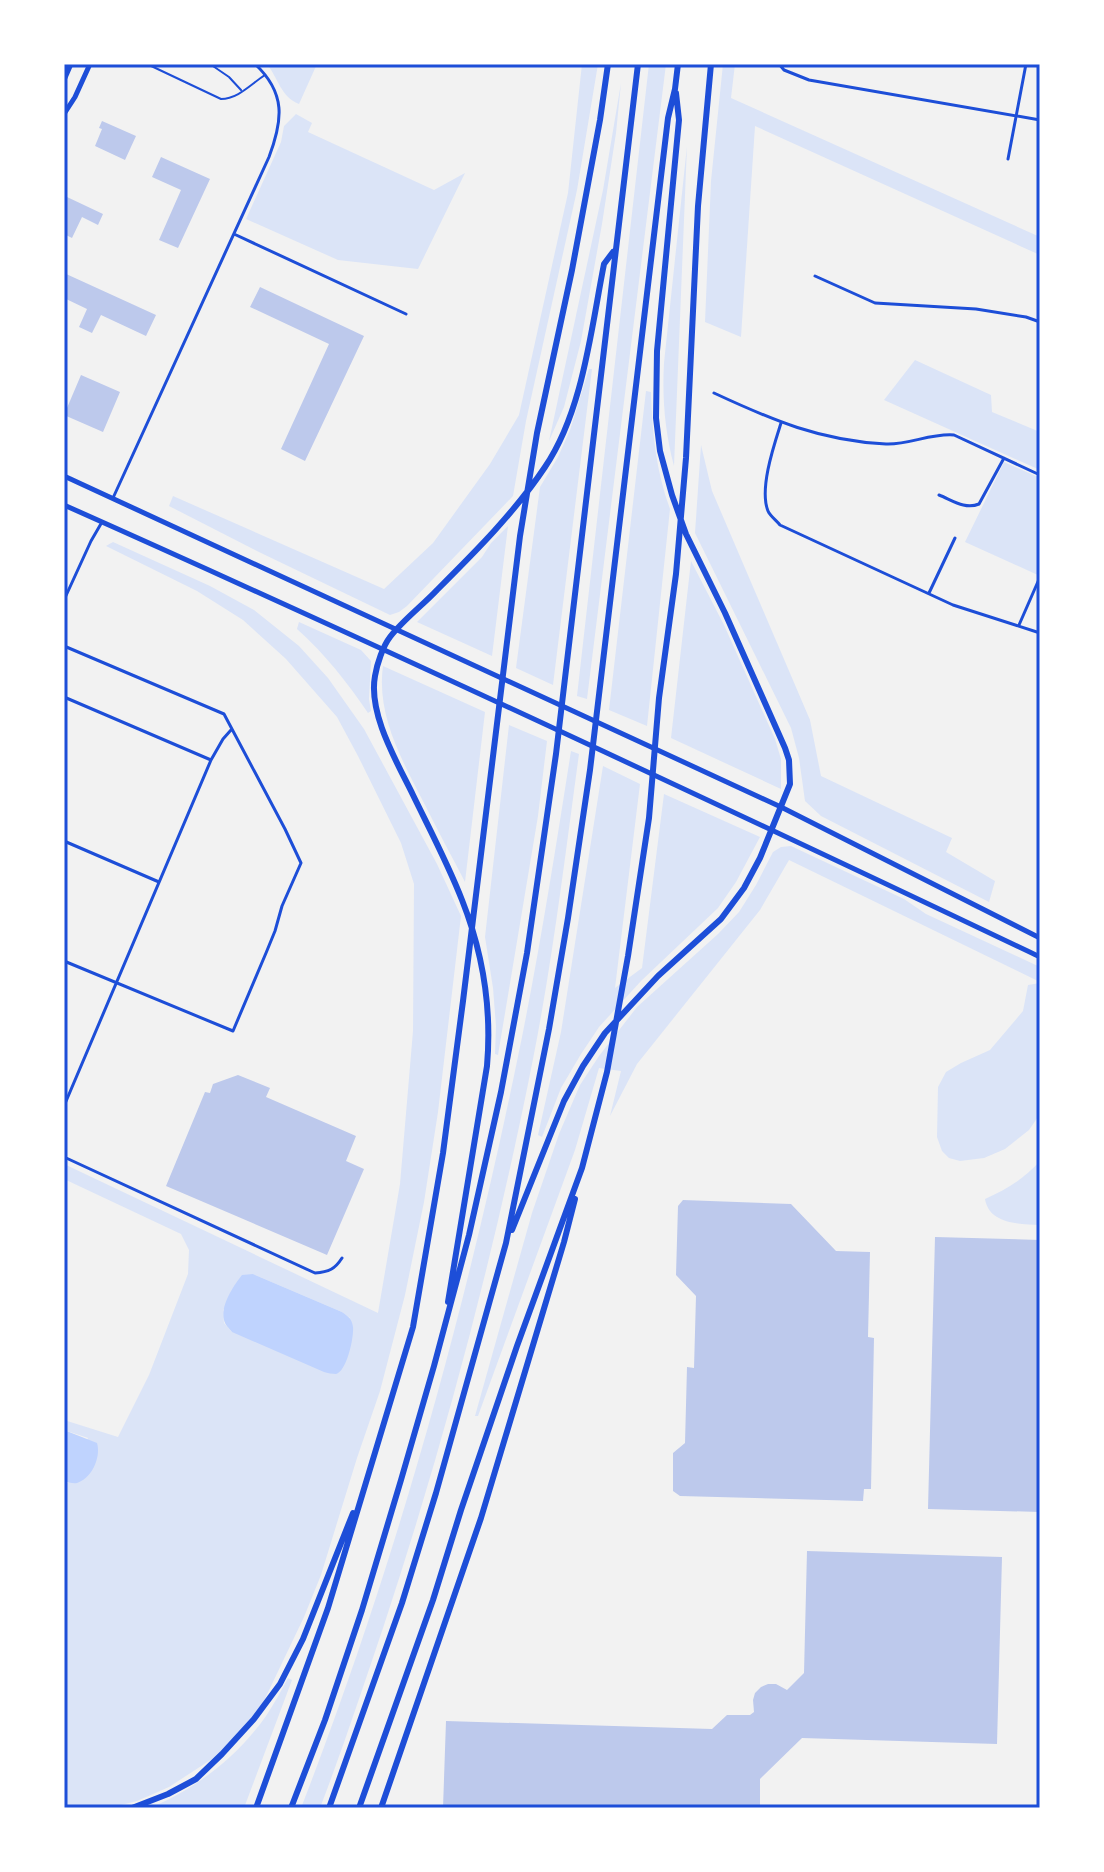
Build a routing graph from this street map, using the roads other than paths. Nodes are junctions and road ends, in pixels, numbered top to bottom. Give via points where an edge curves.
1 (71, 64) edge
2 (90, 64) edge
3 (147, 64) edge
4 (210, 64) edge
5 (255, 64) edge
6 (608, 64) edge
7 (638, 64) edge
8 (678, 64) edge
9 (711, 64) edge
10 (779, 64) edge
11 (1026, 64) edge
12 (266, 74) junction
13 (64, 80) edge
14 (675, 89) junction
15 (242, 91) junction
16 (64, 114) edge
17 (1017, 116) junction
18 (1040, 120) edge
19 (1008, 159) dead end
20 (234, 234) junction
21 (615, 249) junction
22 (815, 276) dead end
23 (406, 314) dead end
24 (1040, 322) edge
25 (714, 393) dead end
26 (781, 423) junction
27 (1004, 458) junction
28 (1040, 475) edge
29 (64, 476) edge
30 (939, 495) dead end
31 (113, 498) junction
32 (64, 505) edge
33 (102, 522) junction
34 (955, 538) dead end
35 (1040, 577) edge
36 (929, 593) junction
37 (64, 600) edge
38 (1019, 625) junction
39 (396, 630) junction
40 (1040, 633) edge
41 (64, 646) edge
42 (384, 649) junction
43 (64, 697) edge
44 (231, 729) junction
45 (211, 760) junction
46 (781, 807) junction
47 (772, 829) junction
48 (64, 841) edge
49 (159, 882) junction
50 (1040, 938) edge
51 (1040, 957) edge
52 (64, 961) edge
53 (117, 982) junction
54 (64, 1106) edge
55 (64, 1157) edge
56 (582, 1168) junction
57 (506, 1243) junction
58 (342, 1258) dead end
59 (443, 1333) junction
60 (368, 1476) junction
61 (132, 1808) edge
62 (256, 1808) edge
63 (291, 1808) edge
64 (329, 1808) edge
65 (359, 1808) edge
66 (381, 1808) edge

1 - 13 main road
2 - 16 main road
3 - 15 lane via 221,99
4 - 15 lane
5 - 12 street
6 - 60 highway via 520,536 443,1153 413,1327
7 - 21 highway
8 - 14 highway
9 - 56 highway via 686,458 649,818 607,1072
10 - 17 street via 809,80
11 - 17 street
12 - 15 lane
12 - 20 street via 278,101 278,134
14 - 46 highway via 679,120 656,363 660,451 686,534 785,748 790,784
14 - 57 highway via 590,770 552,1015
17 - 18 street
17 - 19 street
20 - 23 street
20 - 31 street
21 - 39 highway via 604,264 574,401 546,465 510,513
21 - 59 highway via 565,682 527,953 501,1092
22 - 24 street via 875,303 976,309
25 - 26 street
26 - 27 street via 890,444 954,435
26 - 36 street via 765,493 768,511 780,525
27 - 28 street
27 - 30 street via 979,504 964,506
29 - 31 main road
31 - 39 main road
32 - 33 main road
33 - 37 street
33 - 42 main road
34 - 36 street
35 - 38 street
36 - 38 street
38 - 40 street
39 - 42 highway
39 - 46 main road
41 - 44 street via 224,714
42 - 47 main road
42 - 59 highway via 374,686 379,720 462,899 488,1005 487,1066
43 - 45 street
44 - 45 street
44 - 53 street via 301,863 233,1031
45 - 49 street
46 - 47 highway
46 - 50 main road
47 - 51 main road
47 - 57 highway via 727,911 605,1033 583,1066
48 - 49 street
49 - 53 street
52 - 53 street
53 - 54 street
55 - 58 street via 315,1273 336,1268
56 - 65 highway
56 - 66 highway via 481,1518
57 - 64 highway via 406,1590
59 - 63 highway via 362,1610
60 - 61 highway via 280,1684 196,1779
60 - 62 highway via 328,1608

